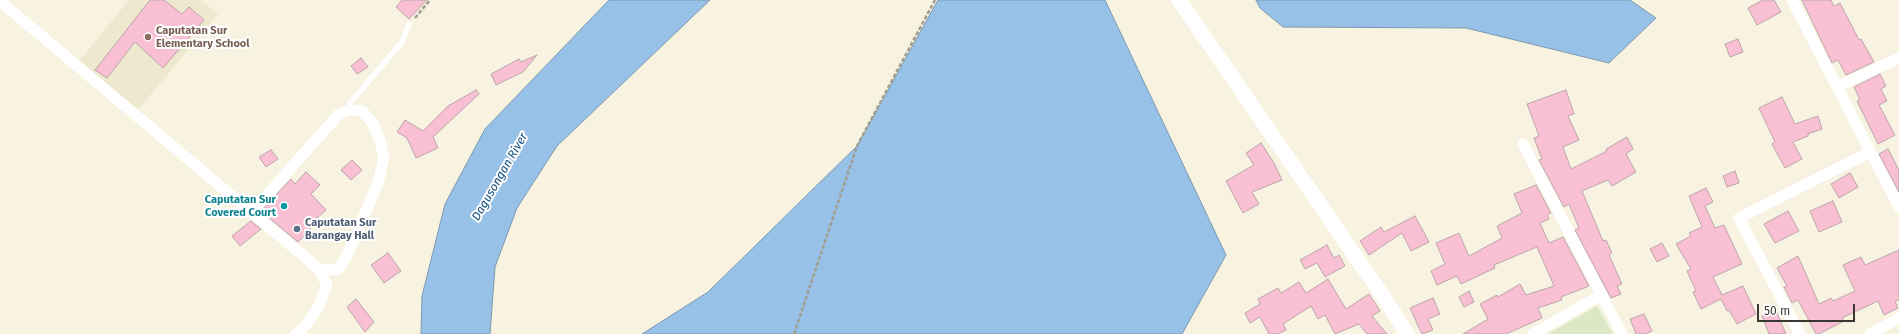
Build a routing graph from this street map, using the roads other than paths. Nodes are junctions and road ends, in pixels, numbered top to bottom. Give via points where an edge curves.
1 (1179, 0) edge
2 (1792, 0) edge
3 (0, 1) edge
4 (409, 24) road end
5 (1899, 58) edge
6 (1837, 87) junction
7 (349, 110) junction
8 (1523, 144) dead end
9 (1870, 152) junction
10 (1899, 207) edge
11 (249, 212) junction
12 (319, 269) junction
13 (337, 270) junction
14 (328, 286) junction
15 (1602, 295) junction
16 (1899, 318) edge
17 (296, 334) edge
18 (1407, 334) edge
19 (1533, 334) edge
20 (1622, 334) edge
21 (1800, 334) edge
22 (1870, 334) edge

1 - 18 main road
2 - 6 street
3 - 11 street
4 - 7 lane via 402,42 350,103
5 - 6 street
6 - 9 street
7 - 11 street via 339,114
7 - 13 street via 362,111 372,122 384,158 378,184 347,256
8 - 15 street
9 - 10 street
9 - 21 street via 1739,218
11 - 12 street
12 - 13 street
12 - 14 street
13 - 14 street
14 - 17 street via 318,308
15 - 19 street
15 - 20 street
16 - 22 street

